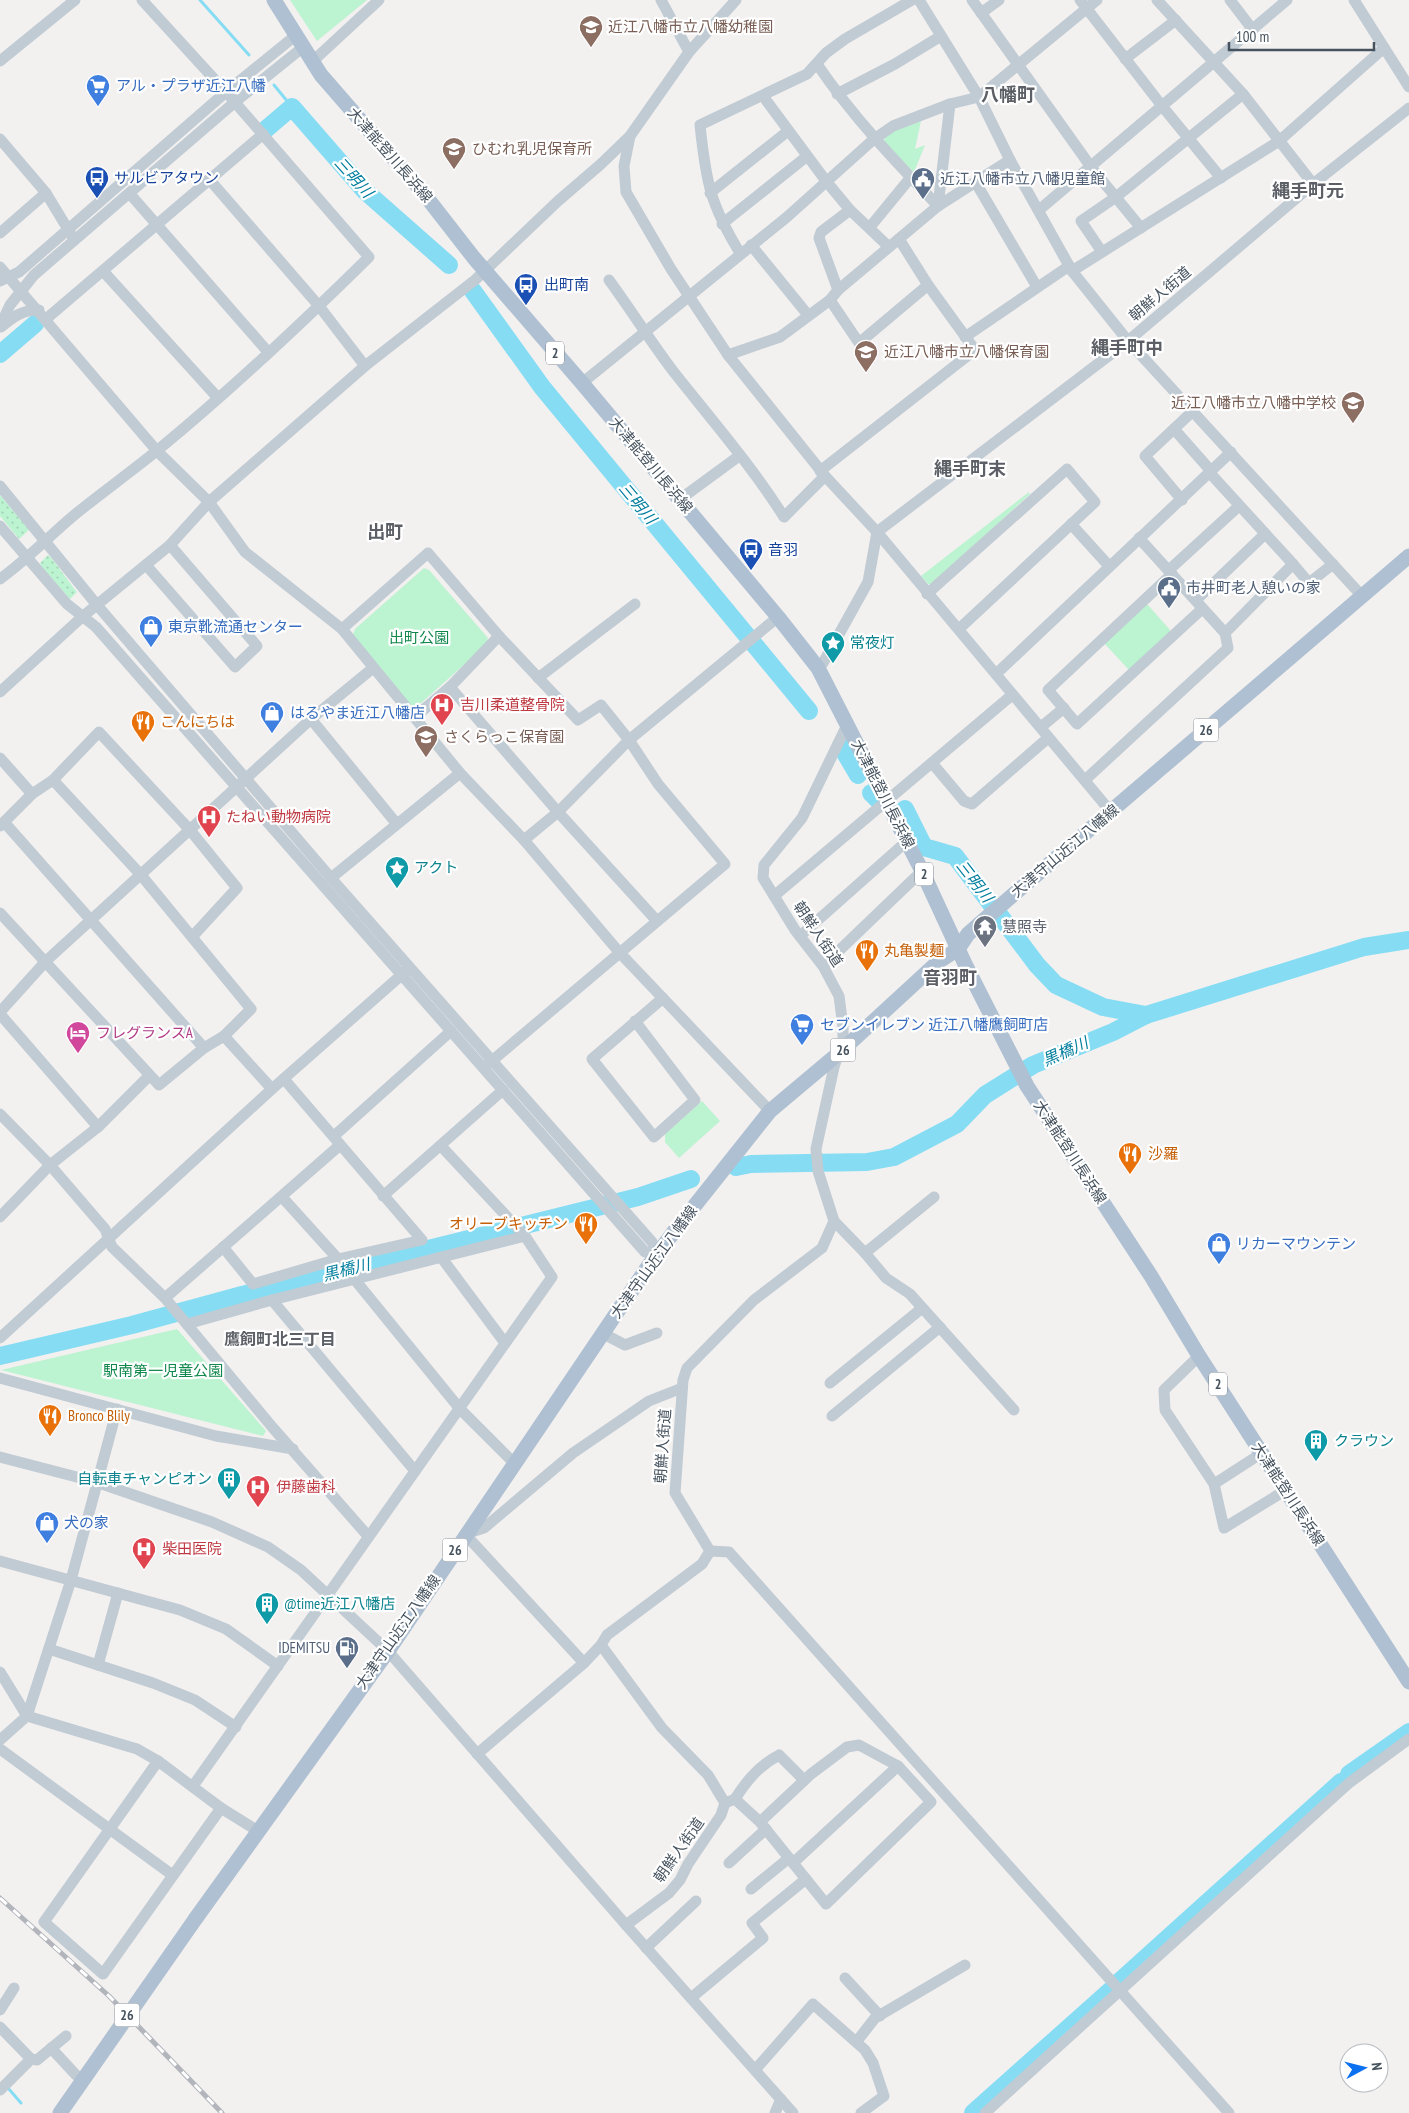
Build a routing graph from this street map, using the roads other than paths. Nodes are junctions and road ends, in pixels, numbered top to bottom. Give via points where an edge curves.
1 (75, 0) edge
2 (142, 0) edge
3 (274, 0) edge
4 (379, 0) edge
5 (661, 0) edge
6 (736, 0) edge
7 (912, 0) edge
8 (919, 0) edge
9 (972, 0) edge
10 (999, 0) edge
11 (1097, 0) edge
12 (1157, 0) edge
13 (1230, 0) edge
14 (1287, 0) edge
15 (1354, 0) edge
16 (1083, 4) edge
17 (981, 13) junction
18 (1176, 20) junction
19 (1253, 30) junction
20 (941, 36) junction
21 (299, 42) junction
22 (1384, 48) junction
23 (689, 52) junction
24 (3, 54) edge
25 (1125, 59) junction
26 (313, 61) junction
27 (1019, 63) junction
28 (1215, 63) junction
29 (817, 64) junction
30 (1409, 87) edge
31 (226, 92) junction
32 (837, 94) junction
33 (1243, 94) junction
34 (763, 96) junction
35 (979, 97) junction
36 (234, 102) junction
37 (950, 104) junction
38 (1162, 106) junction
39 (1409, 108) edge
40 (788, 131) junction
41 (262, 134) junction
42 (630, 136) junction
43 (1189, 138) junction
44 (0, 139) edge
45 (874, 139) junction
46 (1279, 141) junction
47 (806, 157) junction
48 (1010, 160) junction
49 (1091, 167) junction
50 (910, 178) junction
51 (1221, 178) junction
52 (209, 180) junction
53 (826, 181) junction
54 (976, 183) junction
55 (1313, 184) junction
56 (46, 193) junction
57 (710, 193) junction
58 (130, 194) junction
59 (1116, 197) junction
60 (938, 206) junction
61 (850, 210) junction
62 (1039, 210) junction
63 (722, 224) junction
64 (156, 225) junction
65 (870, 227) junction
66 (1141, 228) junction
67 (69, 230) junction
68 (0, 233) edge
69 (900, 239) junction
70 (76, 241) junction
71 (751, 245) junction
72 (889, 247) junction
73 (1102, 252) junction
74 (740, 253) junction
75 (0, 267) edge
76 (1071, 268) junction
77 (485, 270) junction
78 (103, 271) junction
79 (5, 279) edge
80 (609, 280) dead end
81 (928, 285) junction
82 (1036, 287) junction
83 (22, 290) junction
84 (838, 290) junction
85 (689, 296) junction
86 (830, 300) junction
87 (319, 306) junction
88 (808, 314) junction
89 (42, 315) junction
90 (0, 327) edge
91 (646, 332) junction
92 (965, 337) junction
93 (1128, 341) junction
94 (268, 352) junction
95 (728, 355) junction
96 (364, 366) junction
97 (582, 382) junction
98 (218, 398) junction
99 (1193, 411) junction
100 (1174, 429) junction
101 (157, 451) junction
102 (1231, 452) junction
103 (739, 456) junction
104 (1210, 472) junction
105 (822, 473) junction
106 (0, 486) edge
107 (680, 500) junction
108 (1182, 500) junction
109 (209, 502) junction
110 (1239, 506) junction
111 (1071, 524) junction
112 (0, 526) edge
113 (877, 532) junction
114 (1265, 534) junction
115 (1140, 538) junction
116 (47, 541) junction
117 (170, 545) junction
118 (1409, 556) edge
119 (28, 559) junction
120 (1293, 564) junction
121 (1333, 564) junction
122 (146, 565) junction
123 (1109, 566) junction
124 (1171, 572) junction
125 (0, 579) edge
126 (927, 594) junction
127 (1362, 596) junction
128 (635, 604) dead end
129 (97, 605) junction
130 (1199, 605) junction
131 (82, 617) junction
132 (778, 617) junction
133 (342, 629) junction
134 (959, 629) junction
135 (1225, 633) junction
136 (499, 636) junction
137 (373, 668) junction
138 (818, 668) junction
139 (996, 674) junction
140 (538, 678) junction
141 (450, 687) junction
142 (0, 692) edge
143 (1012, 695) junction
144 (1064, 708) junction
145 (415, 717) junction
146 (311, 719) junction
147 (848, 724) junction
148 (1041, 727) junction
149 (1048, 738) junction
150 (629, 740) junction
151 (0, 758) edge
152 (932, 763) junction
153 (460, 773) junction
154 (246, 778) junction
155 (53, 780) junction
156 (1084, 780) junction
157 (237, 787) junction
158 (32, 794) junction
159 (886, 801) junction
160 (558, 812) junction
161 (1111, 812) junction
162 (396, 823) junction
163 (2, 824) edge
164 (190, 830) junction
165 (524, 840) junction
166 (907, 842) junction
167 (922, 871) junction
168 (141, 875) junction
169 (331, 878) junction
170 (774, 896) junction
171 (0, 912) edge
172 (92, 920) junction
173 (657, 921) junction
174 (192, 936) junction
175 (800, 936) junction
176 (958, 949) junction
177 (619, 952) junction
178 (46, 961) junction
179 (823, 966) junction
180 (411, 967) junction
181 (402, 975) junction
182 (663, 998) junction
183 (0, 1013) edge
184 (635, 1021) junction
185 (451, 1031) junction
186 (224, 1036) junction
187 (204, 1048) junction
188 (840, 1052) junction
189 (488, 1064) junction
190 (149, 1076) junction
191 (284, 1079) junction
192 (272, 1089) junction
193 (503, 1090) junction
194 (770, 1111) junction
195 (0, 1114) edge
196 (98, 1127) junction
197 (337, 1140) junction
198 (440, 1146) junction
199 (50, 1165) junction
200 (600, 1191) junction
201 (383, 1196) junction
202 (282, 1197) junction
203 (934, 1197) dead end
204 (0, 1217) edge
205 (834, 1221) junction
206 (109, 1236) junction
207 (525, 1236) junction
208 (223, 1246) junction
209 (865, 1253) junction
210 (657, 1254) junction
211 (441, 1257) junction
212 (338, 1259) junction
213 (354, 1280) junction
214 (165, 1298) junction
215 (272, 1300) junction
216 (921, 1309) junction
217 (186, 1322) junction
218 (940, 1327) junction
219 (657, 1332) dead end
220 (602, 1333) junction
221 (0, 1338) edge
222 (505, 1343) junction
223 (1199, 1356) junction
224 (0, 1378) edge
225 (830, 1383) dead end
226 (682, 1388) junction
227 (117, 1409) junction
228 (460, 1409) junction
229 (1014, 1410) dead end
230 (832, 1416) dead end
231 (293, 1450) junction
232 (1262, 1452) junction
233 (0, 1457) edge
234 (514, 1463) junction
235 (415, 1472) junction
236 (96, 1482) junction
237 (1214, 1484) junction
238 (1286, 1490) junction
239 (465, 1534) junction
240 (368, 1536) junction
241 (710, 1551) junction
242 (0, 1562) edge
243 (70, 1580) junction
244 (118, 1593) junction
245 (328, 1593) junction
246 (601, 1645) junction
247 (49, 1649) junction
248 (388, 1650) junction
249 (584, 1664) junction
250 (98, 1665) junction
251 (278, 1666) junction
252 (0, 1672) edge
253 (1409, 1682) edge
254 (27, 1716) junction
255 (236, 1727) junction
256 (1409, 1739) edge
257 (0, 1740) edge
258 (0, 1749) edge
259 (477, 1754) junction
260 (158, 1761) junction
261 (898, 1766) junction
262 (804, 1780) junction
263 (193, 1786) junction
264 (730, 1801) junction
265 (221, 1808) junction
266 (763, 1825) junction
267 (109, 1829) junction
268 (258, 1831) junction
269 (791, 1861) junction
270 (729, 1863) dead end
271 (172, 1874) junction
272 (806, 1879) junction
273 (751, 1889) dead end
274 (696, 1902) dead end
275 (626, 1925) junction
276 (646, 1948) junction
277 (965, 1965) dead end
278 (845, 1978) dead end
279 (14, 1988) dead end
280 (1120, 1992) junction
281 (691, 1998) junction
282 (0, 2010) edge
283 (880, 2016) junction
284 (0, 2028) edge
285 (66, 2036) dead end
286 (857, 2041) junction
287 (51, 2048) junction
288 (31, 2059) junction
289 (754, 2070) junction
290 (76, 2074) dead end
291 (0, 2090) edge
292 (781, 2099) junction
293 (60, 2113) edge
294 (774, 2113) edge
295 (793, 2113) edge
296 (861, 2113) edge
297 (985, 2113) edge
298 (1229, 2113) edge

1 - 24 street
2 - 31 street
3 - 21 main road, 大津能登川長浜線 / 2
4 - 26 street
5 - 23 street
6 - 23 street
7 - 29 street via 845,39
8 - 20 street
9 - 17 street
10 - 17 street
11 - 16 street
12 - 18 street
13 - 19 street
14 - 19 street
15 - 22 street
16 - 25 street
16 - 27 street
17 - 27 street
18 - 25 street
18 - 28 street
19 - 28 street
20 - 32 street
20 - 35 street
21 - 26 main road, 大津能登川長浜線 / 2
21 - 31 street
21 - 36 street
22 - 30 street
22 - 46 street
23 - 42 street
25 - 38 street
26 - 77 main road, 大津能登川長浜線 / 2 via 321,75 421,190
27 - 35 street
27 - 49 street
28 - 33 street
28 - 38 street
29 - 32 street
29 - 34 street via 808,74
31 - 36 street
31 - 67 street
32 - 45 street
33 - 43 street
33 - 46 street
34 - 40 street
34 - 57 street via 700,125
35 - 37 street
35 - 48 street
36 - 41 street
36 - 58 street
37 - 45 street via 893,126
37 - 60 street
38 - 43 street
38 - 49 street
39 - 55 street, 朝鮮人街道
40 - 47 street
40 - 57 street
41 - 52 street
41 - 87 street via 369,257
42 - 77 street
42 - 85 street via 624,166 626,192
43 - 51 street
43 - 59 street
44 - 56 street
45 - 50 street
45 - 53 street
46 - 51 street
46 - 55 street
47 - 53 street
47 - 63 street
48 - 54 street
48 - 62 street
49 - 59 street
49 - 62 street
50 - 60 street
50 - 65 street
51 - 66 street
52 - 64 street
52 - 87 street
53 - 61 street
53 - 71 street
54 - 60 street
54 - 82 street
55 - 93 street, 朝鮮人街道
56 - 67 street
56 - 68 street
57 - 63 street
58 - 64 street
58 - 70 street
59 - 66 street
59 - 73 street via 1081,221
60 - 69 street
61 - 65 street
61 - 84 street via 821,232 819,238
62 - 76 street
63 - 74 street
64 - 78 street
64 - 94 street
65 - 72 street
66 - 73 street
67 - 70 street
67 - 79 street via 19,272
69 - 72 street
69 - 81 street
70 - 83 street via 34,275
71 - 74 street
71 - 88 street
72 - 84 street
73 - 76 street
74 - 85 street
75 - 79 street
76 - 82 street
76 - 93 street
77 - 96 street
77 - 97 main road, 大津能登川長浜線 / 2
78 - 89 street
78 - 98 street
79 - 83 street
80 - 91 street
81 - 86 street via 859,343
81 - 92 street
82 - 92 street
83 - 89 street
83 - 90 street via 10,305
84 - 86 street
85 - 91 street
85 - 95 street
86 - 88 street
87 - 94 street
87 - 96 street
88 - 95 street via 780,337
89 - 90 street via 28,310
89 - 101 street
91 - 97 street
91 - 103 street
92 - 105 street via 975,350
93 - 99 street
93 - 113 street, 朝鮮人街道
94 - 98 street
95 - 105 street
96 - 109 street
97 - 107 main road, 大津能登川長浜線 / 2
98 - 101 street
99 - 100 street
99 - 102 street
100 - 104 street
100 - 108 street via 1145,456
101 - 109 street
101 - 116 street via 76,514
102 - 104 street
102 - 121 street
103 - 105 street via 766,488 784,517
103 - 107 street
104 - 108 street
104 - 110 street
105 - 113 street
106 - 116 street
107 - 132 main road, 大津能登川長浜線 / 2
108 - 115 street
109 - 117 street
109 - 133 street via 245,552
110 - 114 street
110 - 124 street
111 - 123 street
111 - 126 street via 1095,502 1067,469
111 - 134 street
112 - 119 street
113 - 126 street
113 - 138 street via 868,582
114 - 120 street
114 - 130 street
115 - 123 street
115 - 124 street
116 - 119 street
116 - 129 street
117 - 122 street
117 - 122 street via 257,646 235,667
118 - 127 main road, 大津守山近江八幡線 / 26
119 - 125 street
119 - 131 street
120 - 121 street via 1309,583
120 - 135 street
121 - 127 street
122 - 129 street
123 - 139 street
124 - 130 street
124 - 144 street via 1048,690
126 - 134 street
127 - 161 main road, 大津守山近江八幡線 / 26
128 - 140 street
129 - 131 street
129 - 154 street
130 - 135 street
130 - 144 street via 1078,724
131 - 142 street
131 - 157 street via 96,627
132 - 138 main road, 大津能登川長浜線 / 2
132 - 150 street
133 - 136 street via 428,553
133 - 137 street
134 - 139 street
135 - 156 street via 1228,648
136 - 140 street
136 - 141 street
137 - 145 street
137 - 146 street
138 - 147 main road, 大津能登川長浜線 / 2
139 - 143 street
140 - 150 street via 578,720 601,706
141 - 145 street
141 - 160 street
143 - 148 street
143 - 152 street
144 - 148 street
145 - 153 street
146 - 154 street
146 - 162 street
147 - 159 main road, 大津能登川長浜線 / 2
147 - 170 street, 朝鮮人街道 via 802,818 764,865 762,878
148 - 149 street
149 - 152 street via 972,804 964,802
149 - 156 street
150 - 160 street
150 - 173 street via 658,784 725,864
151 - 158 street
152 - 159 street
153 - 162 street
153 - 165 street
154 - 157 street
154 - 169 street
155 - 158 street
155 - 164 street via 99,732
155 - 168 street
156 - 161 street
157 - 164 street
157 - 181 street
158 - 163 street
159 - 166 main road, 大津能登川長浜線 / 2
159 - 170 street
160 - 165 street
160 - 173 street
161 - 176 main road, 大津守山近江八幡線 / 26 via 997,908 968,934
162 - 169 street
163 - 172 street
164 - 168 street
164 - 174 street via 237,888
165 - 177 street
166 - 167 main road, 大津能登川長浜線 / 2
166 - 175 street
167 - 176 main road, 大津能登川長浜線 / 2
167 - 179 street
168 - 172 street
168 - 174 street
169 - 180 street
170 - 175 street, 朝鮮人街道
171 - 178 street
172 - 178 street
172 - 187 street
173 - 177 street
174 - 186 street via 251,1009
175 - 179 street, 朝鮮人街道
176 - 188 main road, 大津守山近江八幡線 / 26 via 938,962
176 - 223 main road, 大津能登川長浜線 / 2 via 1027,1086
177 - 182 street
177 - 189 street
178 - 183 street
178 - 190 street
179 - 188 street, 朝鮮人街道 via 839,996 844,1027
180 - 181 street
180 - 189 street
181 - 185 street
181 - 191 street
182 - 184 street
182 - 194 street
183 - 196 street
184 - 184 street via 592,1058 654,1137 695,1100
185 - 189 street
185 - 197 street
186 - 187 street
186 - 192 street
187 - 190 street via 159,1085
188 - 194 main road, 大津守山近江八幡線 / 26
188 - 205 street, 朝鮮人街道 via 830,1082 816,1149 818,1171
189 - 193 street
189 - 200 street
190 - 196 street
191 - 192 street
191 - 197 street
192 - 206 street
193 - 198 street
193 - 200 street
194 - 210 main road, 大津守山近江八幡線 / 26
195 - 199 street
196 - 199 street
197 - 201 street
197 - 202 street
198 - 201 street
198 - 207 street
199 - 204 street
199 - 206 street
200 - 210 street via 626,1212 652,1242
200 - 210 street via 613,1216 645,1252
201 - 212 street via 422,1240
202 - 208 street
202 - 212 street
203 - 209 street
205 - 209 street
205 - 226 street, 朝鮮人街道 via 822,1248 754,1300 687,1368
206 - 214 street via 112,1246
206 - 221 street
207 - 211 street
207 - 222 street via 552,1277
208 - 212 street via 253,1284
208 - 214 street
209 - 216 street via 886,1278 910,1294
210 - 220 main road, 大津守山近江八幡線 / 26
211 - 213 street
211 - 222 street
212 - 213 street
213 - 215 street
213 - 228 street
214 - 217 street
215 - 217 street
215 - 235 street
216 - 218 street
216 - 225 street
217 - 231 street
218 - 229 street
218 - 230 street
219 - 220 street via 624,1345
220 - 234 main road, 大津守山近江八幡線 / 26
222 - 228 street
223 - 232 main road, 大津能登川長浜線 / 2
223 - 237 street via 1164,1390 1165,1410
224 - 227 street
226 - 239 street via 649,1401 573,1453 484,1528
226 - 241 street, 朝鮮人街道 via 675,1493
227 - 231 street via 216,1436
227 - 236 street
228 - 234 street
228 - 235 street
231 - 240 street
232 - 237 street
232 - 238 main road, 大津能登川長浜線 / 2
233 - 236 street
234 - 239 main road, 大津守山近江八幡線 / 26
235 - 240 street
236 - 243 street
236 - 245 street via 212,1522 268,1547
237 - 238 street via 1224,1528
238 - 253 main road, 大津能登川長浜線 / 2
239 - 248 main road, 大津守山近江八幡線 / 26
239 - 249 street
240 - 245 street
241 - 246 street via 702,1564 607,1635
241 - 280 street via 729,1552
242 - 243 street
243 - 244 street
243 - 247 street
244 - 250 street
244 - 251 street via 180,1610 226,1629
245 - 248 street
245 - 251 street
246 - 249 street
246 - 264 street via 662,1728
247 - 250 street
247 - 254 street
248 - 259 street
248 - 268 main road, 大津守山近江八幡線 / 26
249 - 259 street
250 - 255 street via 195,1700
251 - 255 street
252 - 254 street
254 - 257 street
254 - 260 street via 137,1749
255 - 263 street
256 - 280 street via 1349,1783
258 - 267 street
259 - 275 street
260 - 263 street
260 - 267 street
261 - 262 street via 860,1746 846,1746
261 - 269 street
261 - 272 street via 931,1802 826,1904
262 - 264 street, 朝鮮人街道 via 779,1755 748,1778
262 - 266 street
263 - 265 street
264 - 266 street
264 - 275 street, 朝鮮人街道 via 680,1880 669,1893
265 - 268 street
265 - 271 street
266 - 269 street
266 - 270 street
267 - 271 street
267 - 271 street via 44,1922 103,1974
268 - 293 main road, 大津守山近江八幡線 / 26, bridge
269 - 272 street
269 - 273 street
272 - 281 street via 752,1923 763,1938
274 - 276 street
275 - 276 street
276 - 281 street
277 - 283 street
278 - 283 street
279 - 282 street
280 - 297 street
280 - 298 street
281 - 289 street
283 - 286 street
284 - 288 street
285 - 287 street
286 - 289 street via 814,2004
286 - 296 street via 873,2063 884,2096
287 - 288 street via 37,2060
287 - 290 street
288 - 291 street
289 - 292 street
292 - 294 street
292 - 295 street

